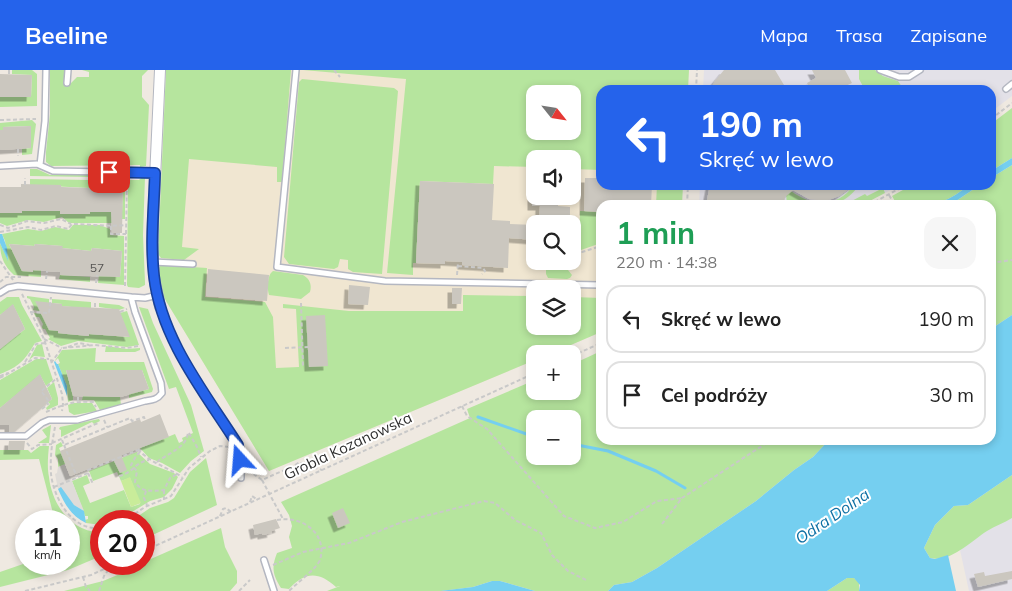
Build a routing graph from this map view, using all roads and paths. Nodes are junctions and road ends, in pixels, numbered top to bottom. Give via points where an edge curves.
1 (9, 70) edge
2 (46, 70) edge
3 (68, 70) edge
4 (160, 70) edge
5 (296, 70) edge
6 (334, 70) edge
7 (696, 70) edge
8 (880, 70) edge
9 (920, 70) edge
10 (9, 74) dead end
11 (340, 77) dead end
12 (67, 83) dead end
13 (1012, 84) edge
14 (696, 85) edge
15 (1006, 89) dead end
16 (1012, 103) edge
17 (996, 115) edge
18 (38, 119) dead end
19 (0, 120) edge
20 (18, 149) dead end
21 (18, 156) dead end
22 (40, 165) junction
23 (0, 166) edge
24 (127, 172) junction
25 (155, 173) junction
26 (25, 178) dead end
27 (96, 178) dead end
28 (25, 184) dead end
29 (96, 185) dead end
30 (898, 190) edge
31 (889, 195) junction
32 (879, 200) edge
33 (892, 200) edge
34 (44, 223) junction
35 (72, 224) junction
36 (0, 225) edge
37 (126, 225) junction
38 (110, 226) junction
39 (46, 228) junction
40 (8, 229) junction
41 (0, 232) edge
42 (126, 234) junction
43 (596, 248) edge
44 (581, 252) edge
45 (1012, 260) edge
46 (0, 261) edge
47 (153, 262) junction
48 (458, 262) dead end
49 (996, 262) edge
50 (193, 264) dead end
51 (458, 266) junction
52 (47, 271) dead end
53 (463, 274) dead end
54 (482, 274) dead end
55 (97, 275) dead end
56 (11, 277) junction
57 (20, 277) dead end
58 (46, 279) dead end
59 (0, 282) edge
60 (96, 283) dead end
61 (596, 285) edge
62 (18, 286) junction
63 (125, 286) dead end
64 (0, 293) edge
65 (158, 295) junction
66 (51, 297) dead end
67 (132, 297) junction
68 (96, 301) dead end
69 (301, 303) dead end
70 (160, 306) joint
71 (95, 307) dead end
72 (127, 309) dead end
73 (30, 312) junction
74 (120, 312) dead end
75 (44, 339) junction
76 (45, 342) junction
77 (596, 345) edge
78 (141, 346) dead end
79 (302, 347) junction
80 (308, 347) dead end
81 (62, 348) junction
82 (285, 348) dead end
83 (581, 352) edge
84 (49, 358) junction
85 (24, 363) junction
86 (51, 363) junction
87 (303, 367) dead end
88 (0, 377) edge
89 (526, 377) edge
90 (56, 379) junction
91 (78, 396) dead end
92 (78, 401) dead end
93 (462, 406) junction
94 (45, 412) dead end
95 (120, 415) dead end
96 (58, 420) junction
97 (145, 420) dead end
98 (104, 421) dead end
99 (122, 421) junction
100 (97, 424) junction
101 (86, 429) junction
102 (100, 430) junction
103 (89, 435) junction
104 (0, 436) edge
105 (25, 436) junction
106 (62, 440) junction
107 (52, 444) junction
108 (64, 445) junction
109 (762, 445) edge
110 (139, 450) junction
111 (201, 457) junction
112 (149, 460) junction
113 (240, 461) junction
114 (157, 463) junction
115 (134, 468) junction
116 (323, 470) junction
117 (88, 473) junction
118 (177, 474) junction
119 (119, 476) dead end
120 (182, 477) junction
121 (77, 478) junction
122 (241, 478) dead end
123 (262, 480) junction
124 (93, 484) dead end
125 (54, 487) junction
126 (164, 490) junction
127 (146, 491) junction
128 (270, 494) junction
129 (682, 498) junction
130 (164, 500) junction
131 (258, 500) junction
132 (250, 504) junction
133 (147, 506) junction
134 (141, 510) edge
135 (231, 512) junction
136 (219, 517) junction
137 (283, 519) junction
138 (277, 520) dead end
139 (662, 524) dead end
140 (90, 526) edge
141 (155, 546) edge
142 (321, 548) junction
143 (264, 560) dead end
144 (267, 569) junction
145 (90, 574) edge
146 (105, 575) edge
147 (83, 577) junction
148 (250, 580) dead end
149 (586, 580) dead end
150 (25, 591) edge
151 (90, 591) edge
152 (99, 591) edge
153 (239, 591) edge
154 (274, 591) edge
155 (289, 591) edge

1 - 10 path
2 - 22 lane
3 - 12 lane
4 - 25 street
5 - 61 lane via 276,267 384,281
6 - 11 path
7 - 14 path
8 - 9 lane via 899,77 909,77
13 - 15 lane
16 - 17 path
18 - 19 path
20 - 21 path
22 - 23 lane
22 - 24 lane via 53,171
24 - 25 lane
24 - 37 path
25 - 47 street
26 - 28 path
27 - 29 path
30 - 31 path
31 - 32 path
31 - 33 path
34 - 35 path via 61,219
34 - 39 path
34 - 40 path via 27,221
35 - 38 path
35 - 39 path via 68,229
36 - 40 path
37 - 38 path
37 - 42 path
38 - 42 path via 111,234
39 - 40 path
40 - 41 path
42 - 63 path
43 - 44 path
45 - 49 path
46 - 56 path
47 - 50 lane
47 - 65 street
48 - 51 path
51 - 53 path via 458,273
51 - 54 path via 483,268
52 - 58 path
55 - 60 path
56 - 57 path
56 - 59 path
56 - 62 path
62 - 64 lane
62 - 67 lane
62 - 73 path
65 - 67 lane
65 - 70 street
66 - 73 path via 49,313
67 - 96 lane via 162,393 156,399 77,420
68 - 71 path
69 - 79 path
70 - 113 lane via 185,361 238,445
72 - 74 path
73 - 75 path
75 - 76 path
75 - 81 path
76 - 84 path
76 - 85 path via 36,344
77 - 83 path
78 - 81 path via 92,346 79,342
79 - 80 path
79 - 82 path
79 - 87 path
81 - 86 path
84 - 85 path via 35,358
84 - 86 path
85 - 88 path
86 - 90 path
89 - 93 path, Grobla Kozanowska
90 - 94 path via 42,391 48,400 42,409
90 - 96 path via 63,400
91 - 92 path
93 - 116 path, Grobla Kozanowska
93 - 129 path via 467,416 487,429 564,516 595,528 622,522 657,501
95 - 99 path
96 - 105 lane via 44,422
96 - 107 path
97 - 99 path via 144,417
98 - 100 path
99 - 102 path
100 - 101 path
100 - 102 path
101 - 103 path
101 - 106 path
102 - 103 path
103 - 108 path
104 - 105 lane
105 - 107 path via 32,449 38,444
106 - 107 path
106 - 108 path
107 - 125 path
108 - 121 path
109 - 129 path
110 - 112 path
110 - 115 path via 131,462
110 - 117 path via 88,470
111 - 113 path via 225,445 233,449
111 - 114 path via 188,432 183,444
111 - 120 path
112 - 114 path
112 - 115 path
113 - 122 lane
113 - 123 path
114 - 118 path
115 - 119 path
115 - 127 path via 137,471 136,484
116 - 123 path via 295,466
116 - 128 path, Grobla Kozanowska
117 - 121 path
117 - 124 path
118 - 120 path
118 - 126 path via 170,478
120 - 130 path via 175,491
121 - 125 path
123 - 128 path
125 - 140 path via 65,511 82,525
126 - 127 path
126 - 130 path
127 - 133 path
128 - 131 path, Grobla Kozanowska
128 - 137 path
129 - 139 path
130 - 133 path
131 - 132 path, Grobla Kozanowska
131 - 132 path via 252,496
132 - 135 path, Grobla Kozanowska
133 - 134 path
135 - 136 path, Grobla Kozanowska
135 - 136 path via 223,509
136 - 141 path, Grobla Kozanowska
137 - 138 path
137 - 142 path via 311,527
142 - 144 path via 290,557
142 - 149 path via 349,543 402,522 484,501 495,504 541,533 552,556 568,571
142 - 155 path via 320,561 315,568
143 - 144 lane
144 - 154 lane
145 - 147 path
146 - 152 path
147 - 150 path
147 - 151 path
148 - 153 path

